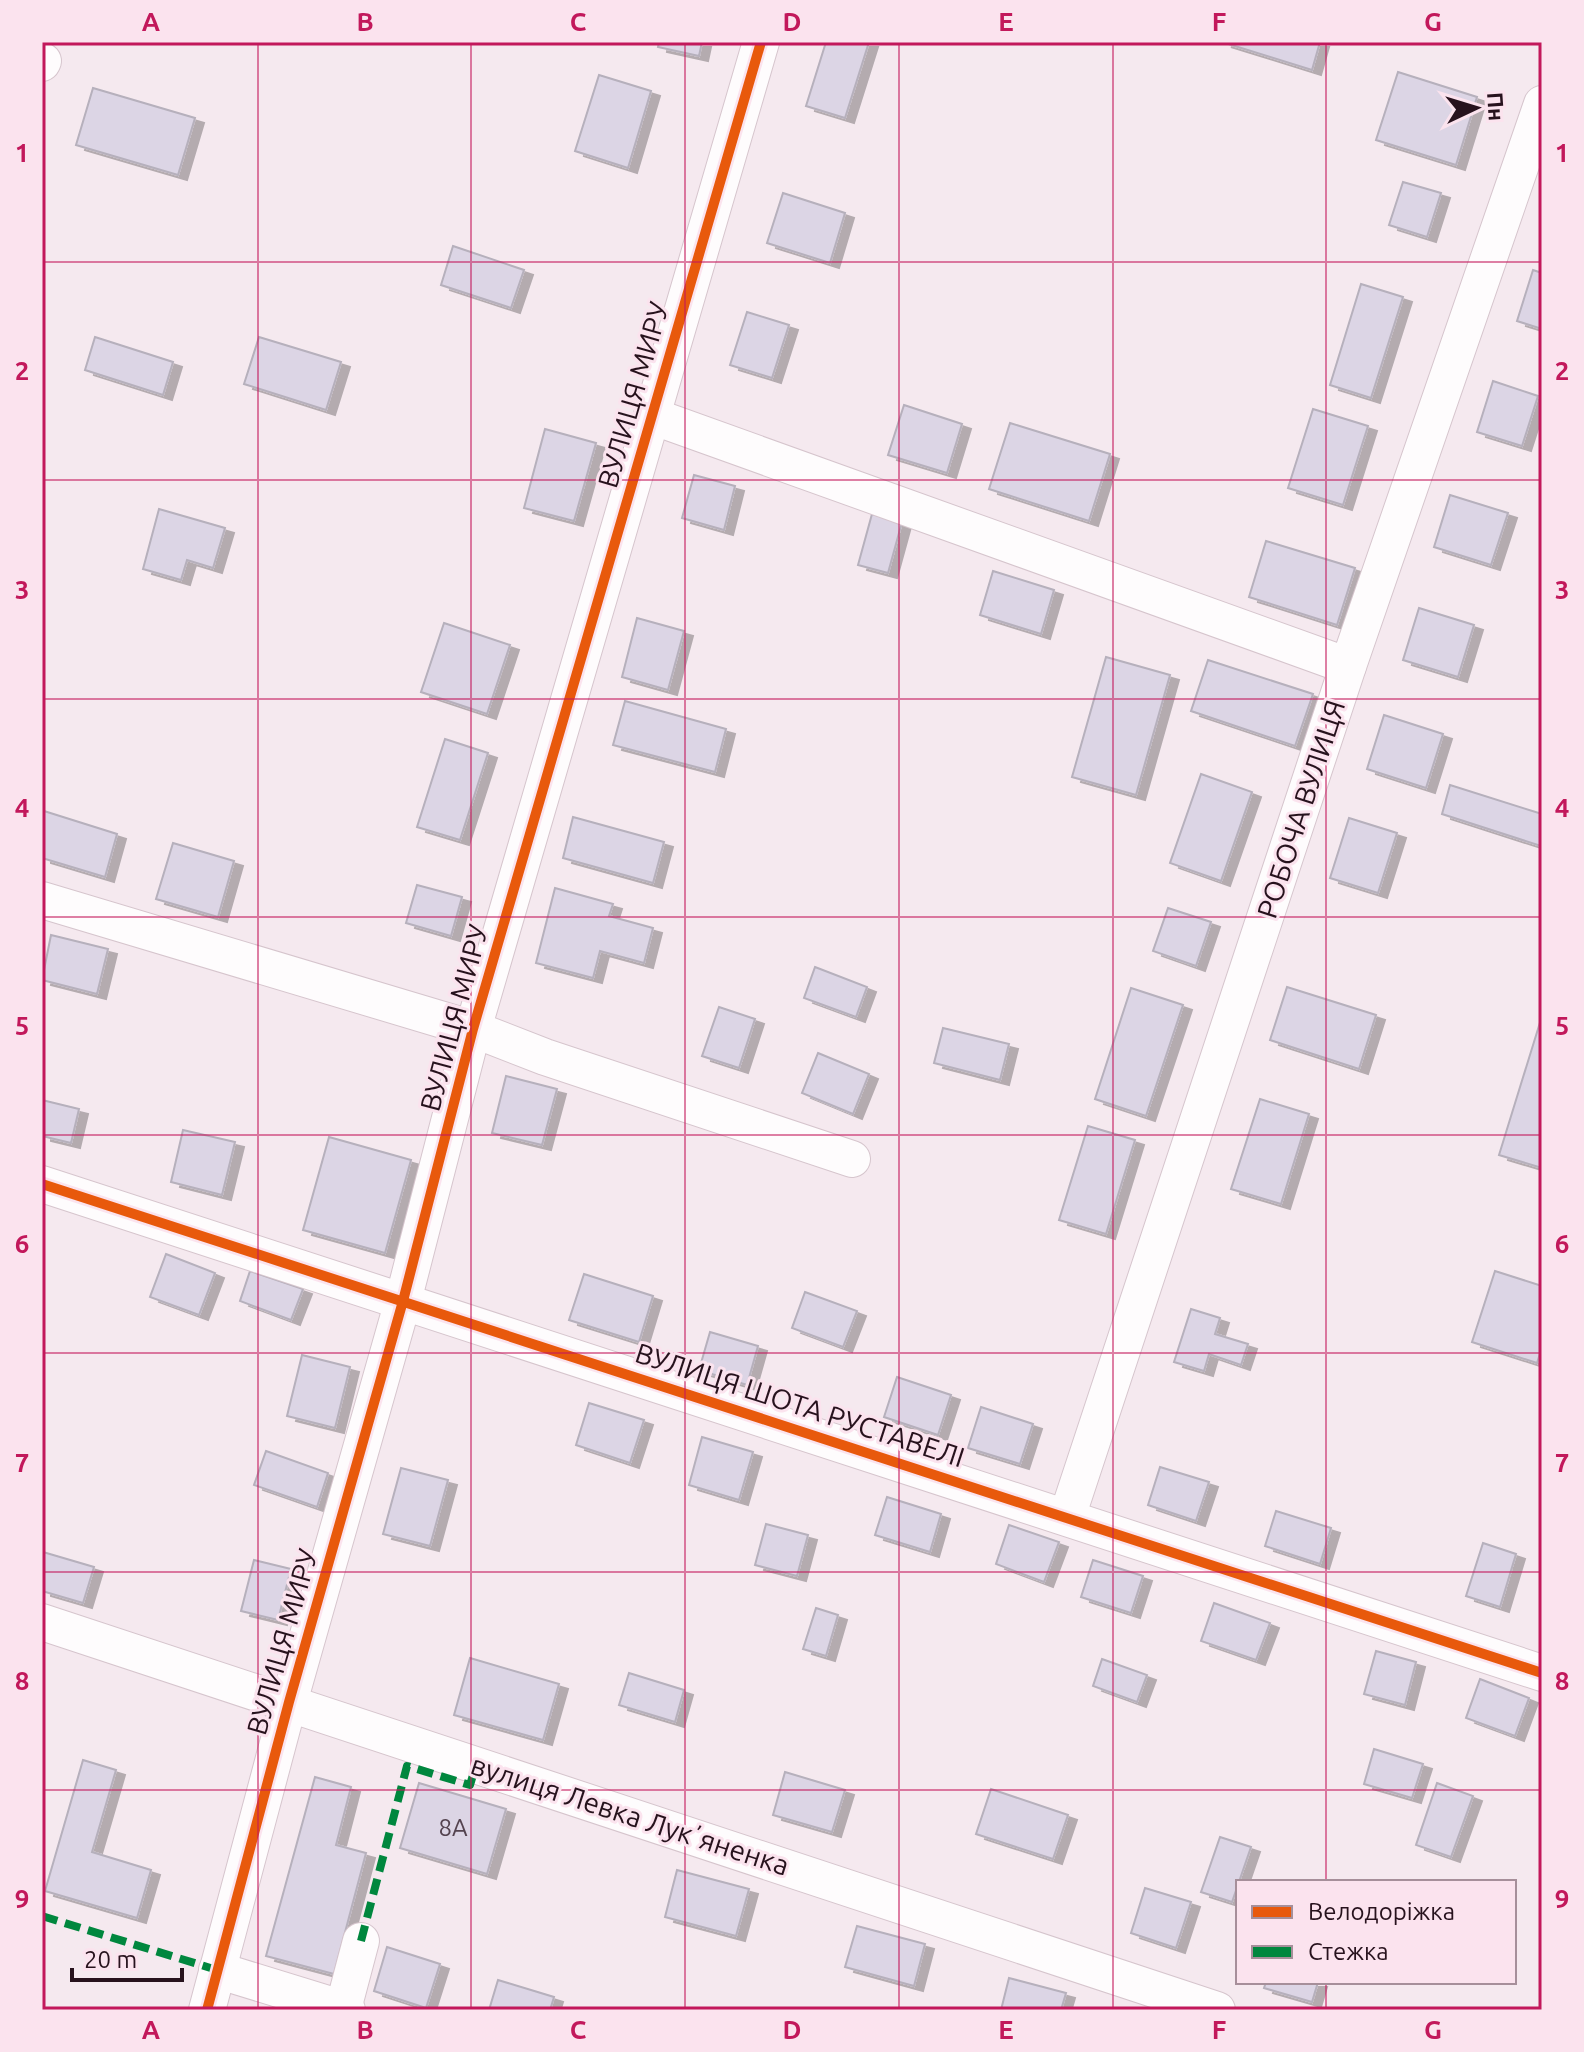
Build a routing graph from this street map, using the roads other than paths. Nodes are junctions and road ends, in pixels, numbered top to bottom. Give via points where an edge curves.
1 (761, 42) edge
2 (1542, 104) edge
3 (652, 416) junction
4 (1348, 666) junction
5 (42, 900) edge
6 (473, 1029) junction
7 (852, 1159) dead end
8 (42, 1184) edge
9 (403, 1301) junction
10 (1067, 1517) junction
11 (42, 1622) edge
12 (1542, 1673) edge
13 (289, 1702) junction
14 (361, 1941) dead end
15 (217, 1970) junction
16 (345, 2009) edge
17 (207, 2010) edge
18 (1217, 2010) edge

1 - 3 street, ВУЛИЦЯ МИРУ
2 - 4 street, РОБОЧА ВУЛИЦЯ
3 - 4 street
3 - 6 street, ВУЛИЦЯ МИРУ
4 - 10 street, РОБОЧА ВУЛИЦЯ
5 - 6 street, ВУЛИЦЯ МИРУ
6 - 7 street, ВУЛИЦЯ МИРУ
6 - 9 street, ВУЛИЦЯ МИРУ
8 - 9 street, ВУЛИЦЯ ШОТА РУСТАВЕЛІ
9 - 10 street, ВУЛИЦЯ ШОТА РУСТАВЕЛІ
9 - 13 street, ВУЛИЦЯ МИРУ
10 - 12 street, ВУЛИЦЯ ШОТА РУСТАВЕЛІ
11 - 13 street, вулиця Левка Лукʼяненка
13 - 15 street, ВУЛИЦЯ МИРУ
13 - 18 street, вулиця Левка Лукʼяненка
14 - 16 street
15 - 16 street
15 - 17 street, ВУЛИЦЯ МИРУ

